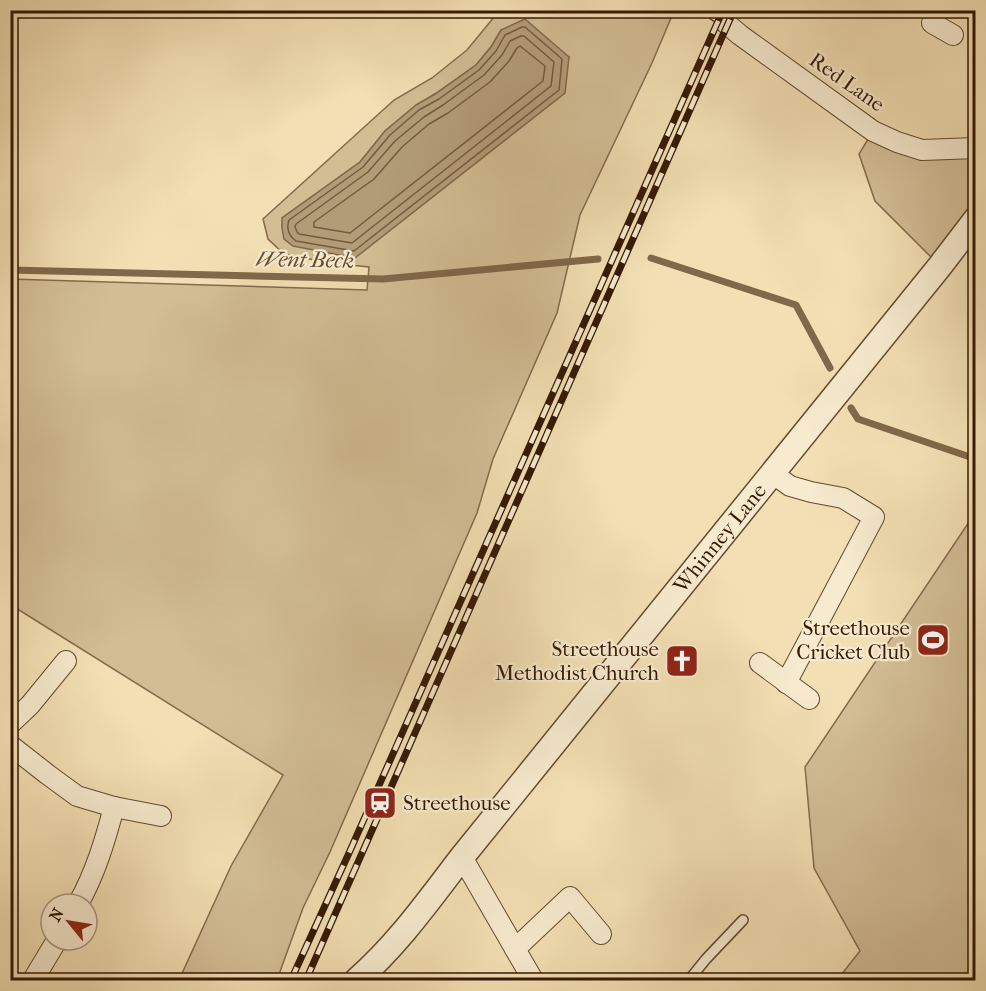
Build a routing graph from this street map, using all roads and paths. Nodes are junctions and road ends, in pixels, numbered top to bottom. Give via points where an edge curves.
1 (707, 10) edge
2 (938, 10) edge
3 (727, 24) joint
4 (953, 35) dead end
5 (975, 148) edge
6 (975, 219) edge
7 (772, 473) junction
8 (66, 661) dead end
9 (760, 663) dead end
10 (786, 683) junction
11 (809, 699) dead end
12 (10, 724) edge
13 (10, 745) edge
14 (114, 807) junction
15 (161, 816) dead end
16 (462, 857) junction
17 (85, 892) edge
18 (742, 920) dead end
19 (601, 934) dead end
20 (515, 950) junction
21 (50, 952) edge
22 (33, 981) edge
23 (357, 981) edge
24 (533, 981) edge
25 (689, 981) edge

1 - 3 lane, Red Lane
2 - 4 street via 933,23
3 - 5 street, Red Lane via 873,131 922,150
6 - 7 street, Whinney Lane
7 - 10 street via 790,486 843,498 874,517
7 - 16 street, Whinney Lane
8 - 12 street
9 - 10 street
10 - 11 street
13 - 14 street via 77,796
14 - 15 street
14 - 17 street
16 - 20 street
16 - 23 street, Whinney Lane via 378,962
18 - 25 lane
19 - 20 street via 570,897
20 - 24 street
21 - 22 street

